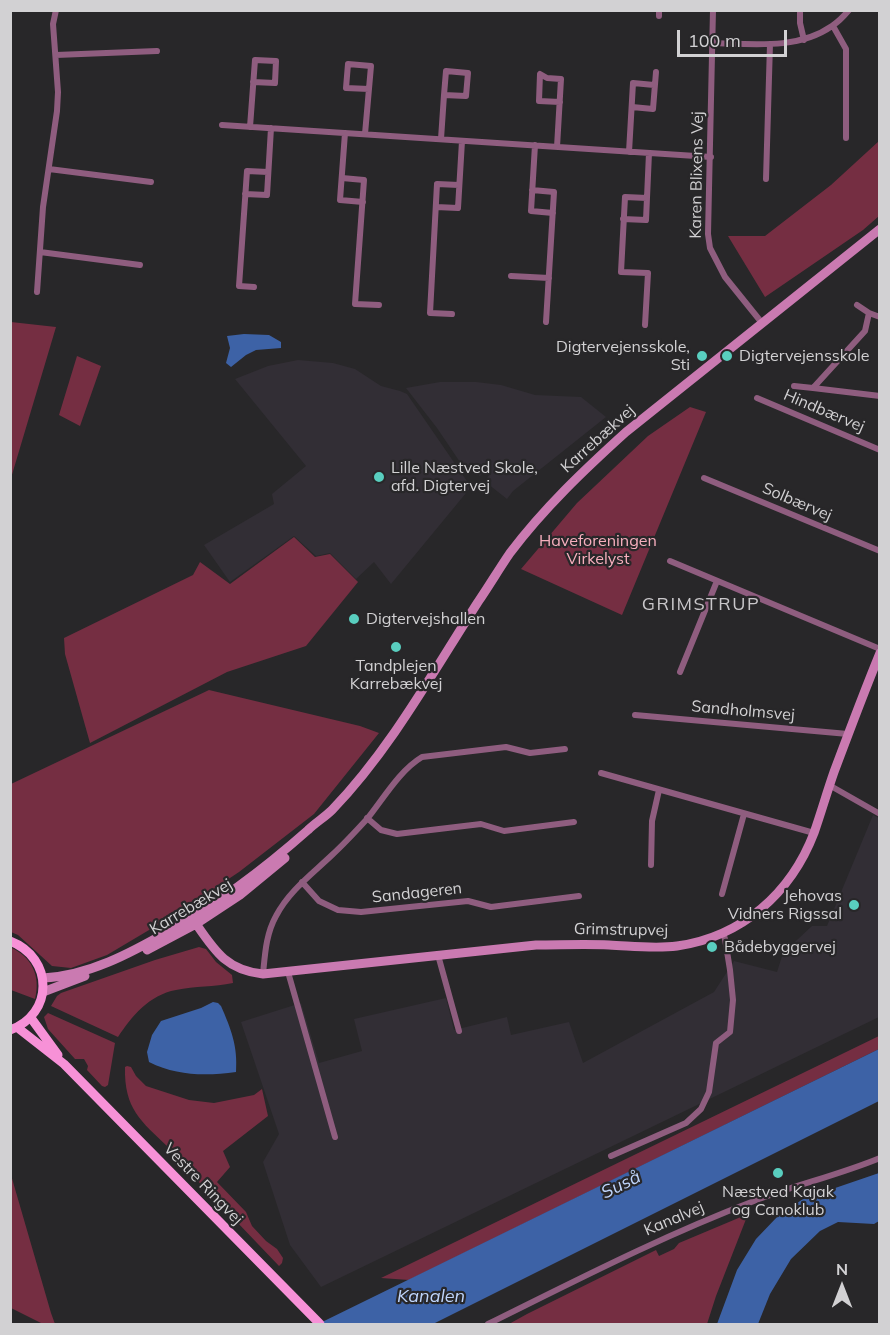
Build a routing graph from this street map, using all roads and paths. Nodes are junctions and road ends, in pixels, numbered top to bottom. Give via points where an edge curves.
1 (56, 10) edge
2 (713, 10) edge
3 (800, 10) edge
4 (849, 10) edge
5 (833, 26) junction
6 (804, 40) junction
7 (713, 43) junction
8 (770, 44) junction
9 (157, 51) dead end
10 (56, 55) junction
11 (656, 72) dead end
12 (253, 82) junction
13 (654, 85) junction
14 (369, 89) junction
15 (444, 95) junction
16 (560, 102) junction
17 (632, 107) junction
18 (222, 125) dead end
19 (250, 127) junction
20 (271, 128) junction
21 (345, 133) junction
22 (365, 134) junction
23 (846, 138) dead end
24 (441, 139) junction
25 (462, 141) junction
26 (535, 146) junction
27 (557, 147) junction
28 (629, 152) junction
29 (650, 153) junction
30 (711, 157) junction
31 (49, 169) junction
32 (268, 172) junction
33 (342, 178) junction
34 (766, 179) dead end
35 (151, 182) dead end
36 (459, 186) junction
37 (532, 190) junction
38 (245, 194) junction
39 (647, 198) junction
40 (363, 202) junction
41 (436, 207) junction
42 (553, 213) junction
43 (623, 219) junction
44 (879, 229) edge
45 (40, 252) junction
46 (140, 265) dead end
47 (511, 276) dead end
48 (549, 278) junction
49 (254, 287) dead end
50 (37, 292) dead end
51 (379, 305) dead end
52 (857, 305) dead end
53 (869, 313) junction
54 (452, 314) dead end
55 (879, 317) edge
56 (546, 322) dead end
57 (762, 323) junction
58 (645, 325) dead end
59 (794, 386) dead end
60 (813, 388) junction
61 (879, 396) edge
62 (757, 398) dead end
63 (879, 450) edge
64 (704, 478) dead end
65 (879, 551) edge
66 (670, 561) dead end
67 (717, 581) junction
68 (879, 651) edge
69 (680, 672) dead end
70 (635, 715) dead end
71 (848, 734) junction
72 (565, 748) dead end
73 (601, 773) dead end
74 (829, 785) junction
75 (659, 790) junction
76 (331, 812) junction
77 (744, 813) junction
78 (879, 814) edge
79 (367, 818) junction
80 (574, 822) dead end
81 (814, 833) junction
82 (651, 865) dead end
83 (302, 882) junction
84 (722, 894) dead end
85 (579, 896) dead end
86 (194, 921) junction
87 (723, 933) junction
88 (10, 940) edge
89 (438, 955) junction
90 (288, 972) junction
91 (263, 974) junction
92 (43, 978) junction
93 (43, 992) junction
94 (31, 1018) junction
95 (14, 1029) edge
96 (459, 1031) dead end
97 (64, 1064) junction
98 (335, 1137) dead end
99 (611, 1156) dead end
100 (879, 1158) edge
101 (320, 1324) edge
102 (488, 1324) edge

1 - 10 street
2 - 7 street, Karen Blixens Vej
3 - 6 street
4 - 5 street
5 - 6 street
5 - 23 street via 846,49
6 - 8 street
7 - 8 street
7 - 30 street, Karen Blixens Vej
8 - 34 street
9 - 10 street
10 - 31 street via 57,111
11 - 13 street
12 - 12 street via 255,60 276,61 275,83
12 - 19 street
13 - 17 street via 633,83
13 - 17 street via 653,109
14 - 14 street via 370,66 348,64 346,88
14 - 22 street
15 - 15 street via 466,96 468,73 446,71
15 - 24 street
16 - 16 street via 561,79 540,74 539,101
16 - 27 street
17 - 28 street
18 - 19 street
19 - 20 street
20 - 21 street
20 - 32 street
21 - 22 street
21 - 33 street
22 - 24 street
24 - 25 street
25 - 26 street
25 - 36 street
26 - 27 street
26 - 37 street
27 - 28 street
28 - 29 street
29 - 30 street
29 - 39 street
30 - 57 street, Karen Blixens Vej via 710,248 725,277
31 - 35 street
31 - 45 street
32 - 38 street via 247,171
32 - 38 street via 267,195
33 - 40 street via 364,180
33 - 40 street via 340,200
36 - 41 street via 458,208
36 - 41 street via 437,184
37 - 42 street via 531,211
37 - 42 street via 554,192
38 - 49 street via 239,286
39 - 43 street via 646,220
39 - 43 street via 625,196
40 - 51 street via 355,304
41 - 54 street via 430,313
42 - 48 street
43 - 58 street via 621,272 648,273
44 - 57 street, Karrebækvej
45 - 46 street
45 - 50 street
47 - 48 street
48 - 56 street
52 - 53 street
53 - 55 street
53 - 60 street via 864,331
57 - 76 street, Karrebækvej via 626,432 542,513 509,555 393,733
59 - 60 street
60 - 61 street
62 - 63 street, Hindbærvej
64 - 65 street, Solbærvej
66 - 67 street
67 - 68 street
67 - 69 street
68 - 71 street, Grimstrupvej
70 - 71 street, Sandholmsvej
71 - 74 street, Grimstrupvej
72 - 79 street via 530,753 506,747 422,757 411,763
73 - 75 street
74 - 78 street
74 - 81 street, Grimstrupvej
75 - 77 street
75 - 82 street via 652,821
76 - 86 street, Karrebækvej
76 - 86 street, Karrebækvej via 289,855 240,895
77 - 81 street
77 - 84 street
79 - 80 street via 381,830 397,834 481,824 504,831
79 - 83 street
81 - 87 street, Grimstrupvej via 789,880 774,898 746,921
83 - 85 street, Sandageren via 319,901 338,910 361,912 468,901 491,907
83 - 91 street via 275,916 268,934
86 - 91 street, Grimstrupvej via 214,949 235,966
86 - 92 street, Karrebækvej via 107,962 73,974
86 - 93 street, Karrebækvej via 138,955
87 - 89 street, Grimstrupvej via 699,942 655,948 536,945
87 - 99 street via 733,1000 730,1032 716,1042 709,1092 701,1109 686,1123
88 - 92 main road via 36,960
89 - 90 street, Grimstrupvej
89 - 96 street
90 - 91 street, Grimstrupvej
90 - 98 street
92 - 93 main road
93 - 94 main road
94 - 95 main road
94 - 97 main road, Vestre Ringvej
95 - 97 main road, Vestre Ringvej
97 - 101 main road, Vestre Ringvej
100 - 102 street, Kanalvej via 756,1200 676,1233

